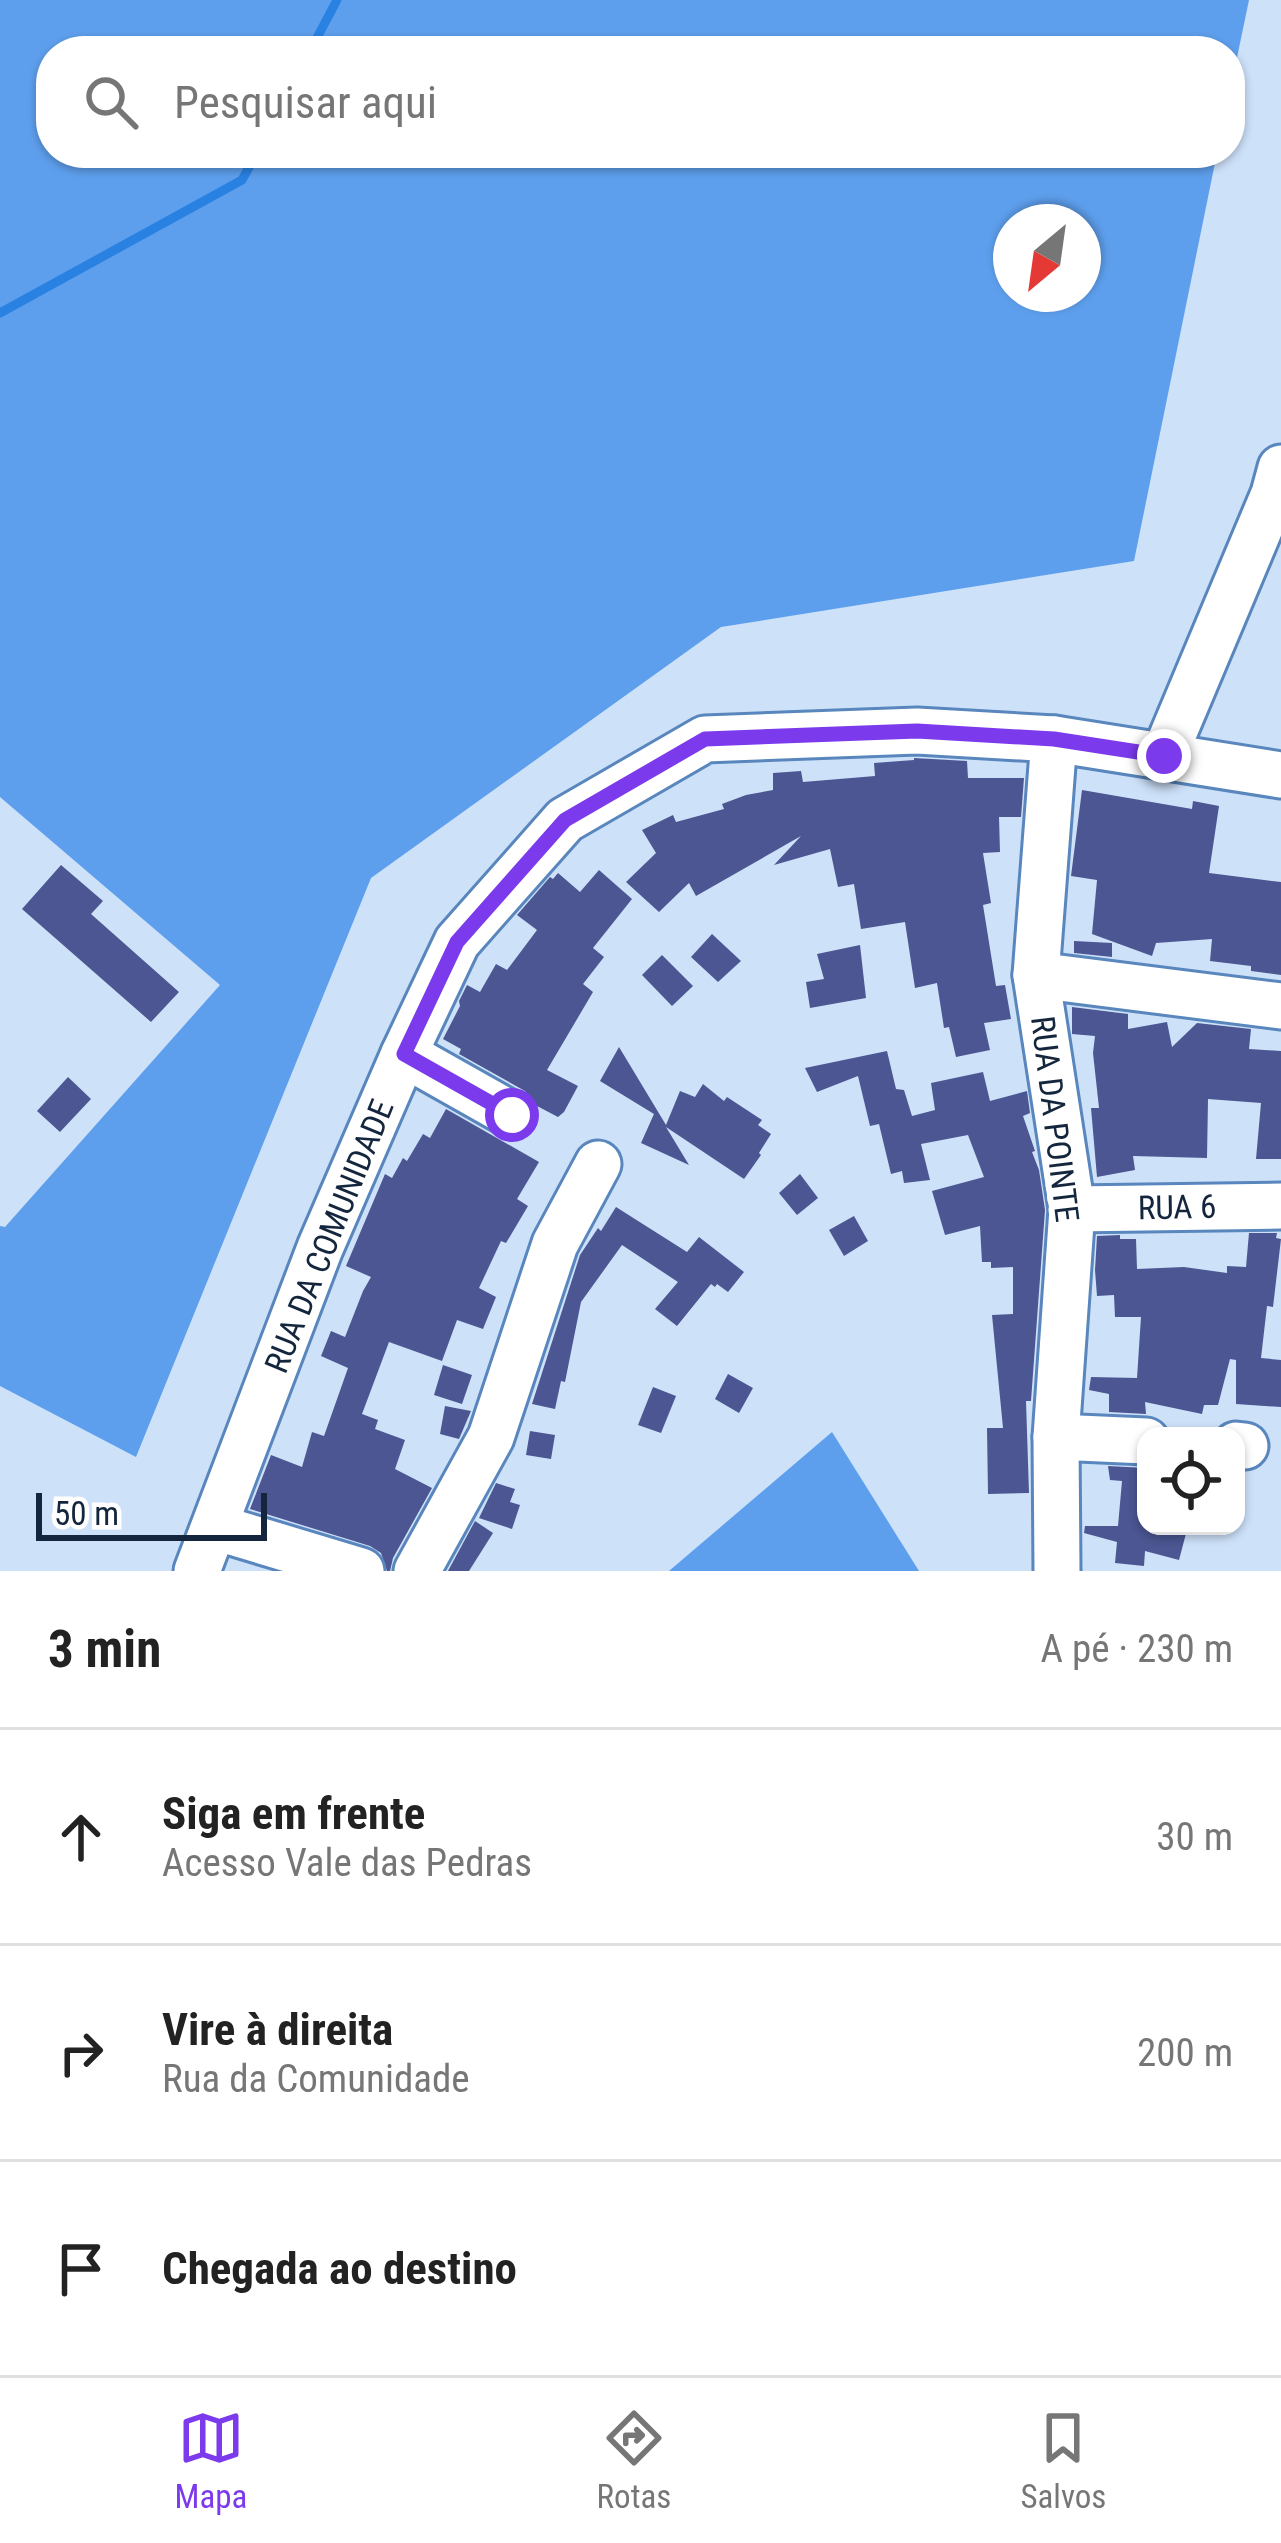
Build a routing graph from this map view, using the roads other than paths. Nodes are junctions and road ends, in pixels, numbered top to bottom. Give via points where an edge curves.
1 (1281, 468) edge
2 (1054, 739) junction
3 (1164, 756) junction
4 (1281, 775) edge
5 (1036, 975) junction
6 (1281, 1006) edge
7 (404, 1054) junction
8 (512, 1115) dead end
9 (598, 1164) dead end
10 (1281, 1206) edge
11 (1072, 1209) junction
12 (1056, 1437) junction
13 (1137, 1441) edge
14 (215, 1527) junction
15 (197, 1571) edge
16 (361, 1571) edge
17 (418, 1571) edge
18 (1057, 1571) edge

1 - 3 street
2 - 3 street, RUA DA COMUNIDADE
2 - 5 street, RUA DA POINTE
2 - 7 street, RUA DA COMUNIDADE via 917,731 705,739 565,820 457,942
3 - 4 street, RUA DA COMUNIDADE
5 - 6 street
5 - 11 street, RUA DA POINTE
7 - 8 street
7 - 14 street, RUA DA COMUNIDADE via 320,1248
9 - 17 street via 555,1244 491,1437
10 - 11 street, RUA 6
11 - 12 street, RUA DA POINTE
12 - 13 street
12 - 18 street, RUA DA POINTE
14 - 15 street, RUA DA COMUNIDADE
14 - 16 street

